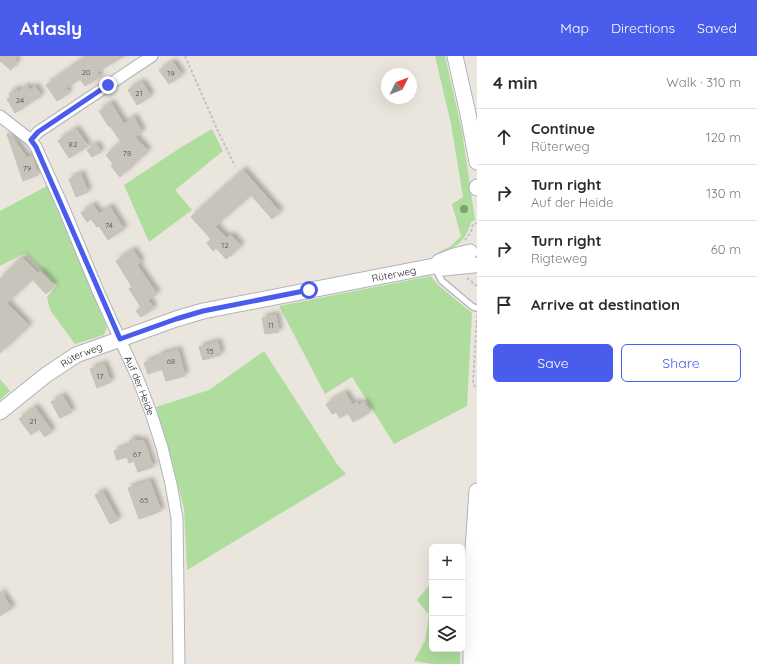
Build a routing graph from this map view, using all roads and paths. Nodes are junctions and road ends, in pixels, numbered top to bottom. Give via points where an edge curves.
1 (152, 56) edge
2 (185, 56) edge
3 (455, 56) edge
4 (0, 116) edge
5 (31, 140) junction
6 (477, 162) edge
7 (235, 166) dead end
8 (474, 256) edge
9 (434, 266) junction
10 (477, 308) edge
11 (477, 311) edge
12 (120, 339) junction
13 (477, 389) edge
14 (0, 412) edge
15 (477, 491) edge
16 (179, 664) edge
17 (471, 664) edge

1 - 5 street via 38,132
2 - 7 path
3 - 6 street
4 - 5 street, Auf der Heide
5 - 12 street, Auf der Heide
8 - 9 street, Rüterweg via 454,256
9 - 10 lane via 442,281
9 - 12 street, Rüterweg via 203,311
11 - 13 path via 473,384
12 - 14 street, Rüterweg via 76,355 62,363
12 - 16 street, Auf der Heide via 151,413 162,447 176,511
15 - 17 street via 471,579

